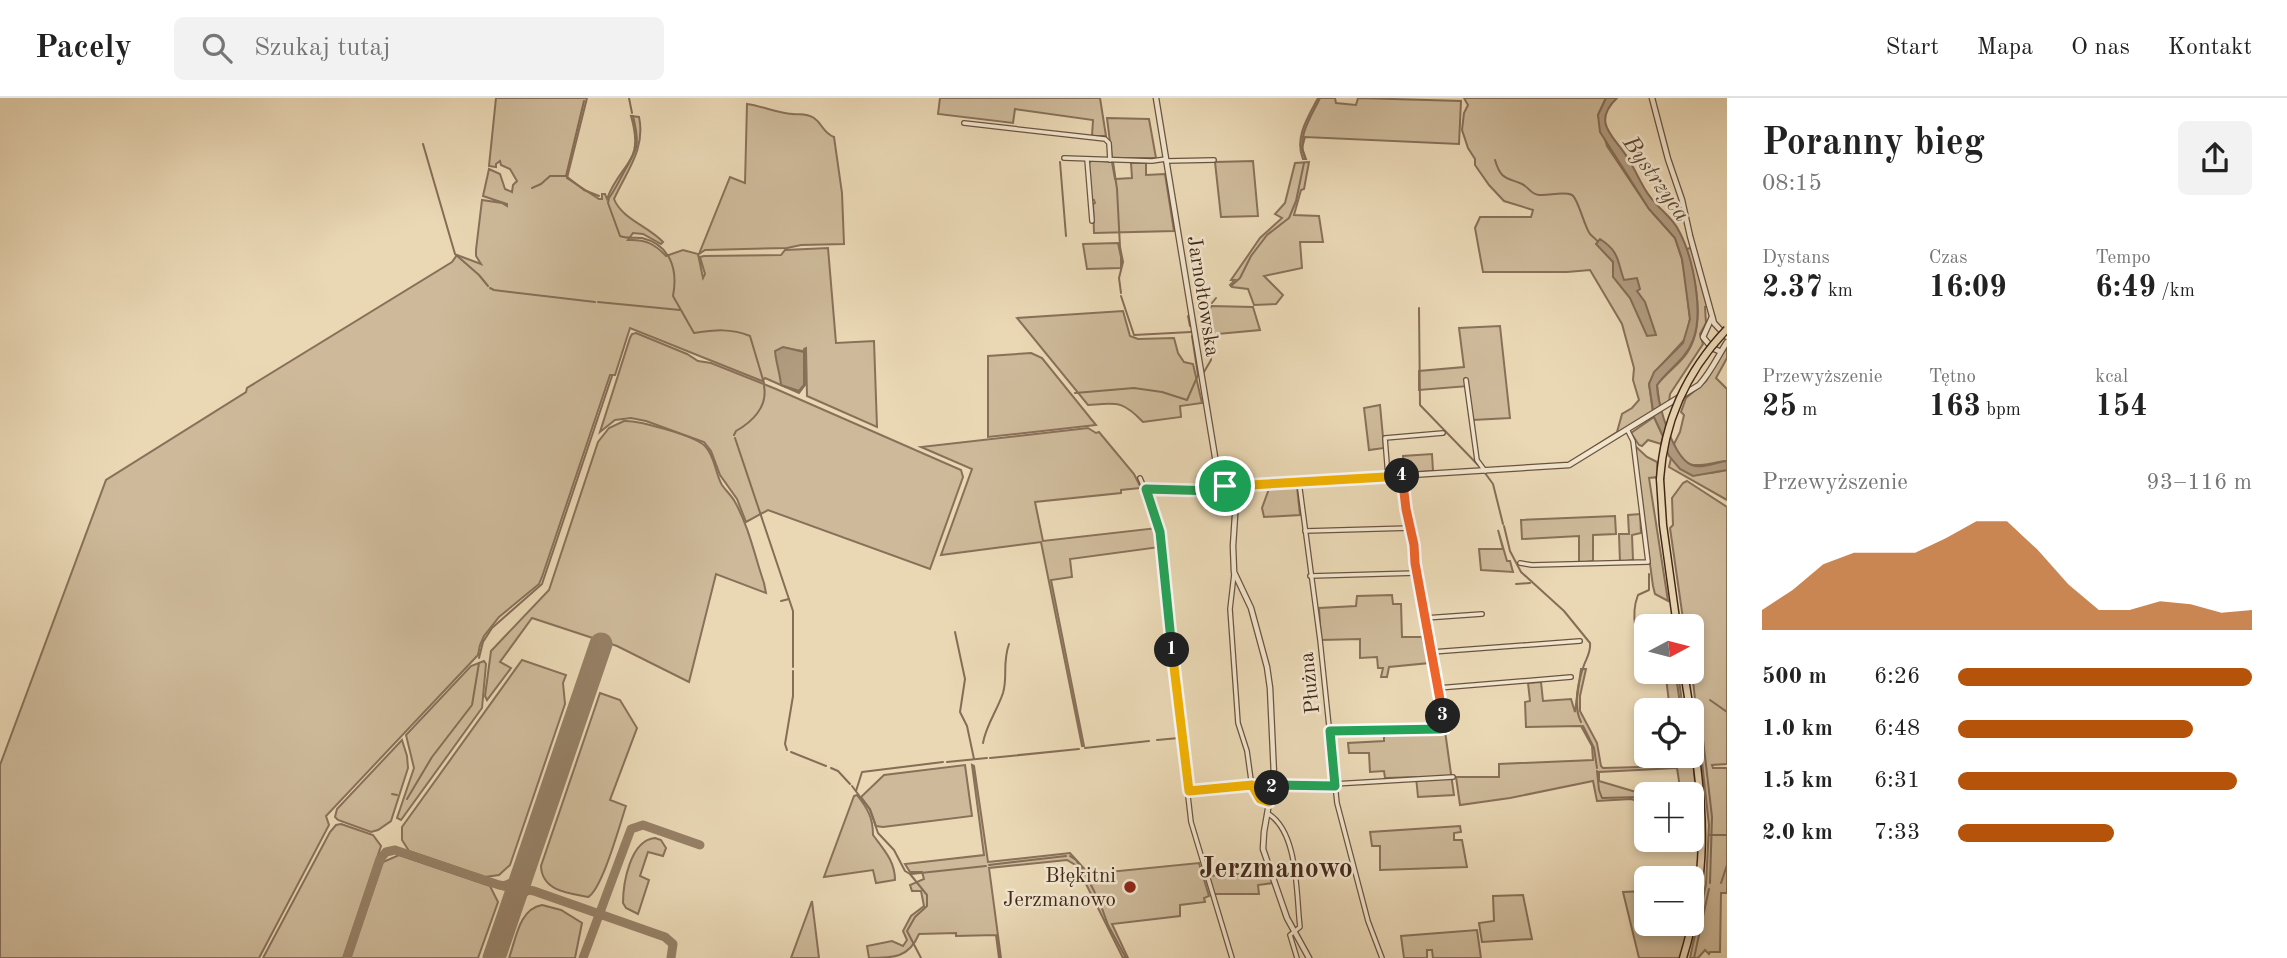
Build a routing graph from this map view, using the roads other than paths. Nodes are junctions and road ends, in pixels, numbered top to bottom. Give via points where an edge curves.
1 (1156, 98) edge
2 (1652, 98) edge
3 (964, 123) dead end
4 (1064, 158) dead end
5 (1087, 159) junction
6 (1110, 160) junction
7 (1166, 160) junction
8 (1214, 160) dead end
9 (1092, 221) dead end
10 (1712, 317) junction
11 (1715, 326) junction
12 (1707, 327) junction
13 (1727, 330) edge
14 (1727, 340) edge
15 (1720, 351) junction
16 (1466, 380) dead end
17 (1628, 431) junction
18 (1443, 433) dead end
19 (1485, 471) junction
20 (1403, 476) junction
21 (1388, 477) junction
22 (1140, 478) dead end
23 (1299, 482) junction
24 (1225, 486) junction
25 (1146, 489) junction
26 (1233, 493) junction
27 (1411, 528) junction
28 (1304, 531) junction
29 (1520, 563) dead end
30 (1234, 572) junction
31 (1417, 573) junction
32 (1310, 576) junction
33 (1241, 588) junction
34 (1233, 592) junction
35 (1482, 614) dead end
36 (1675, 614) edge
37 (1426, 618) junction
38 (1580, 641) dead end
39 (1432, 652) junction
40 (1572, 677) dead end
41 (1438, 688) junction
42 (1330, 731) junction
43 (1697, 768) edge
44 (1452, 777) dead end
45 (1252, 785) junction
46 (1273, 785) junction
47 (1334, 785) junction
48 (1189, 791) junction
49 (1269, 802) junction
50 (1267, 813) junction
51 (1294, 932) junction
52 (1232, 958) edge
53 (1297, 958) edge
54 (1309, 958) edge
55 (1382, 958) edge
56 (1683, 958) edge

1 - 7 street, Jarnołtowska
2 - 10 street
3 - 6 street via 1105,139
4 - 5 street
5 - 6 street
5 - 9 street
6 - 7 street
7 - 8 street
7 - 24 street, Jarnołtowska via 1217,469
10 - 11 street
10 - 12 street
11 - 12 street
11 - 14 street
12 - 15 street via 1704,340
13 - 36 main road, bridge via 1696,366 1678,400 1666,438 1660,479
14 - 15 street
15 - 17 street via 1705,379
16 - 19 street via 1477,460
17 - 19 street via 1569,465
17 - 29 street via 1633,440 1648,562
18 - 21 street via 1385,438
19 - 20 street
20 - 21 street
20 - 27 street
21 - 23 street
22 - 25 street
23 - 26 street via 1247,485
23 - 28 street, Płużna
24 - 25 street via 1217,491
24 - 26 street
25 - 48 street via 1162,543
26 - 30 street
27 - 28 street
27 - 31 street
28 - 32 street, Płużna
30 - 33 street
30 - 34 street
31 - 32 street
31 - 37 street
32 - 42 street, Płużna
33 - 34 street
33 - 46 street via 1269,675
34 - 45 street via 1230,609 1238,723
35 - 37 street
37 - 39 street
38 - 39 street
39 - 41 street
40 - 41 street
41 - 42 street via 1445,728
42 - 47 street, Płużna
43 - 56 main road via 1703,846 1698,897
44 - 47 street
45 - 48 street
45 - 49 street via 1260,799
46 - 47 street
46 - 49 street
47 - 55 street, Płużna via 1368,921
48 - 52 street via 1191,822
49 - 50 street
50 - 51 street via 1264,854
50 - 51 street via 1280,825 1289,846 1300,927
51 - 53 street via 1290,935
51 - 54 street

